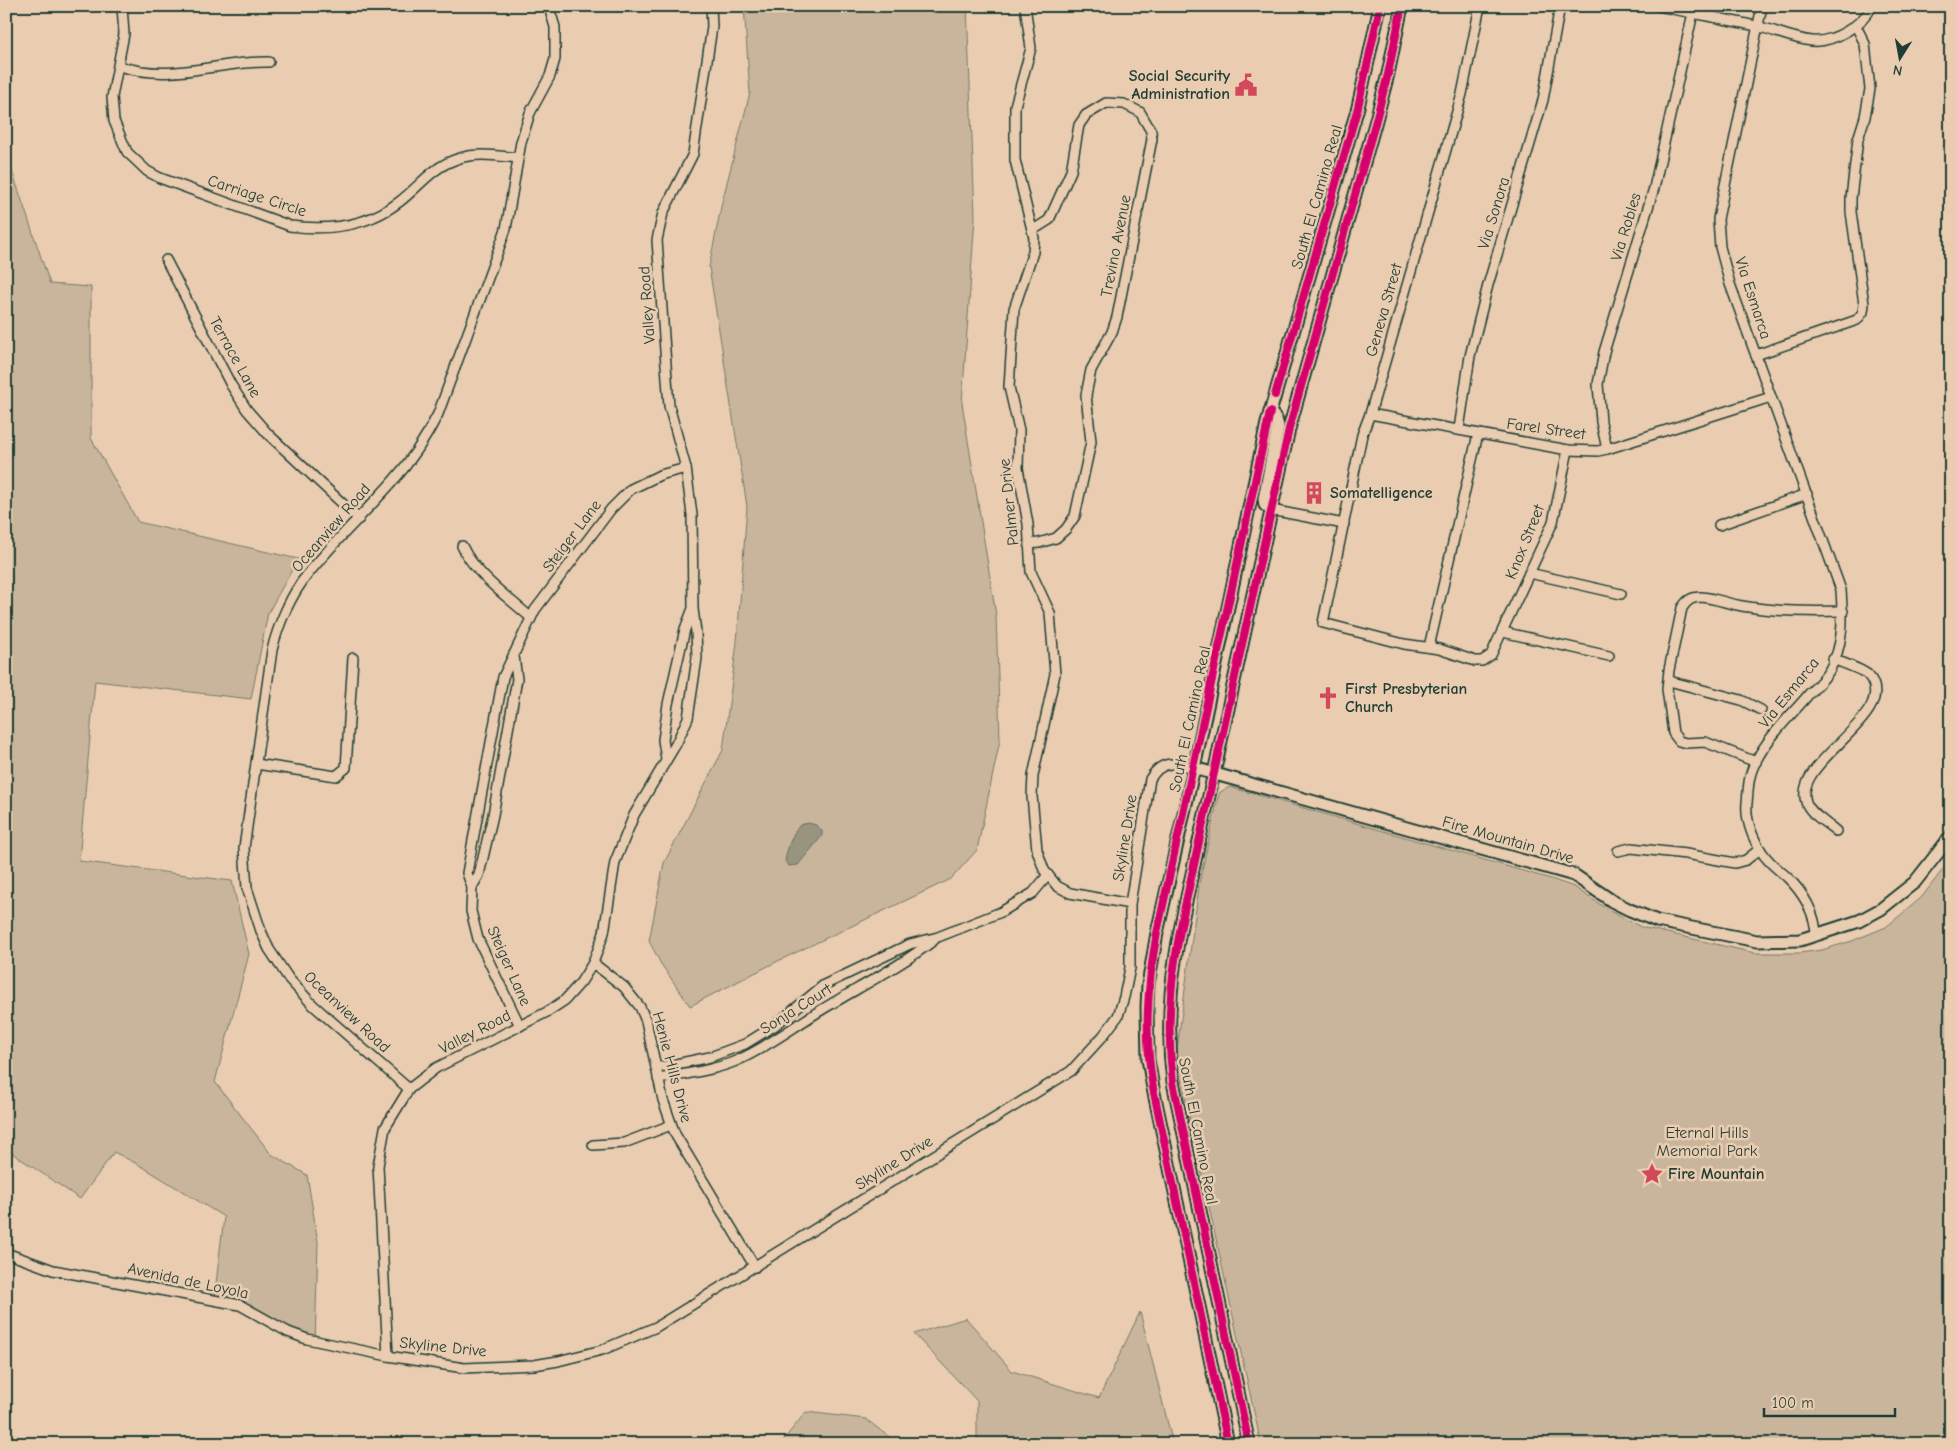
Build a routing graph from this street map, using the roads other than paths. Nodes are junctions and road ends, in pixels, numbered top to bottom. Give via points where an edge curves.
1 (122, 6) edge
2 (711, 6) edge
3 (1025, 6) edge
4 (1380, 6) edge
5 (1402, 6) edge
6 (1480, 6) edge
7 (1560, 6) edge
8 (1658, 6) edge
9 (1762, 6) edge
10 (1872, 6) edge
11 (1692, 13) junction
12 (551, 14) dead end
13 (1758, 26) junction
14 (1856, 26) junction
15 (269, 62) dead end
16 (119, 66) junction
17 (518, 158) junction
18 (1034, 230) junction
19 (166, 260) dead end
20 (1756, 355) junction
21 (1771, 397) junction
22 (1270, 412) junction
23 (1370, 414) junction
24 (1459, 429) junction
25 (1478, 434) junction
26 (1607, 449) junction
27 (1568, 450) junction
28 (686, 468) junction
29 (1807, 494) junction
30 (1271, 510) junction
31 (359, 518) junction
32 (1344, 524) junction
33 (1719, 525) dead end
34 (1029, 544) junction
35 (462, 546) dead end
36 (1529, 573) junction
37 (1621, 594) dead end
38 (693, 609) junction
39 (1843, 611) junction
40 (531, 618) junction
41 (1503, 632) junction
42 (1429, 647) junction
43 (514, 655) junction
44 (1609, 656) dead end
45 (353, 658) dead end
46 (1833, 659) junction
47 (1669, 681) junction
48 (1761, 710) dead end
49 (666, 760) junction
50 (1756, 762) junction
51 (256, 764) junction
52 (1194, 768) junction
53 (1214, 773) junction
54 (1836, 831) dead end
55 (1951, 836) edge
56 (1760, 849) junction
57 (1618, 851) dead end
58 (1048, 875) junction
59 (472, 887) junction
60 (1130, 904) junction
61 (1816, 936) junction
62 (938, 937) junction
63 (593, 963) junction
64 (520, 1026) junction
65 (656, 1068) junction
66 (658, 1080) junction
67 (409, 1089) junction
68 (671, 1125) junction
69 (593, 1145) dead end
70 (6, 1253) edge
71 (754, 1267) junction
72 (388, 1356) junction
73 (1228, 1444) edge
74 (1248, 1444) edge

1 - 16 street, Carriage Circle via 124,34
2 - 28 street, Valley Road via 712,27 693,154 663,213 657,240 669,406
3 - 18 street, Palmer Drive via 1031,48 1015,106 1015,160
4 - 22 main road, South El Camino Real via 1358,107
5 - 30 main road, South El Camino Real via 1379,111 1296,402
6 - 23 street, Geneva Street via 1462,94
7 - 24 street, Via Sonora via 1543,100 1470,356
8 - 11 street
9 - 13 street, Via Esmarca
10 - 14 street
11 - 13 street
11 - 26 street, Via Robles via 1654,188 1604,352 1598,384
12 - 17 street, Oceanview Road via 555,27 555,59 530,114
13 - 14 street via 1813,41 1841,35
13 - 20 street, Via Esmarca via 1718,219 1720,247 1730,284
14 - 20 street via 1865,44 1870,89 1858,139 1850,198 1863,312 1857,320
15 - 16 street via 244,61 166,73
16 - 17 street, Carriage Circle via 112,97 114,121 127,152 147,171 290,226 331,228 362,222 399,202 435,169 457,158 482,155
17 - 31 street, Oceanview Road via 506,229 438,414 425,439 395,479
18 - 34 street, Palmer Drive via 1033,252 1014,309 1009,387 1020,430 1018,468
18 - 34 street, Trevino Avenue via 1049,220 1071,172 1079,125 1086,115 1106,103 1124,104 1140,112 1152,139 1117,317 1091,370 1086,395 1091,442 1075,516 1056,538
19 - 31 street, Terrace Lane via 247,410 268,434
20 - 21 street, Via Esmarca
21 - 26 street, Farel Street
21 - 29 street, Via Esmarca
22 - 30 main road via 1278,426 1264,499
22 - 52 main road, South El Camino Real
23 - 24 street, Farel Street
23 - 32 street, Geneva Street via 1362,435
24 - 25 street, Farel Street
25 - 27 street, Farel Street
25 - 42 street
26 - 27 street, Farel Street
27 - 36 street, Knox Street via 1553,522
28 - 38 street, Valley Road via 692,515
28 - 40 street, Steiger Lane via 660,475 631,489 611,509
29 - 33 street
29 - 39 street, Via Esmarca via 1841,590
30 - 32 street
30 - 53 main road, South El Camino Real
31 - 51 street, Oceanview Road via 307,575 276,633
32 - 42 street, Geneva Street via 1323,623 1404,644
34 - 58 street, Palmer Drive via 1031,572 1050,612 1055,674 1033,776 1037,850
35 - 40 street via 478,570
36 - 37 street
36 - 41 street, Knox Street
38 - 49 street, Valley Road via 685,629 668,704 663,740
38 - 49 street, Valley Road via 696,658 688,718
39 - 46 street, Via Esmarca via 1842,631
39 - 47 street via 1794,612 1700,597 1690,599 1682,608
40 - 43 street, Steiger Lane
41 - 42 street, Knox Street via 1492,655 1482,662
41 - 44 street
43 - 59 street, Steiger Lane via 517,679 493,815 479,875
43 - 59 street, Steiger Lane via 503,677 479,806 467,873
45 - 51 street via 346,768 336,776
46 - 50 street, Via Esmarca via 1829,671 1772,737
46 - 54 street via 1867,674 1874,684 1875,694 1870,708 1810,776 1806,804
47 - 48 street via 1740,700
47 - 50 street via 1667,690 1673,733 1679,741 1704,742
49 - 63 street, Valley Road via 634,815 615,862 604,933
50 - 56 street, Via Esmarca via 1747,805 1751,829
51 - 67 street, Oceanview Road via 244,848 247,888 260,930 289,979 313,1005
52 - 53 main road, Fire Mountain Drive
52 - 60 street, Skyline Drive via 1172,763 1156,769 1150,779
52 - 73 main road, South El Camino Real via 1152,962 1147,1007 1148,1059
53 - 61 main road, Fire Mountain Drive via 1574,875 1612,901 1657,921 1756,941 1800,940
53 - 74 main road, South El Camino Real via 1174,956 1169,1052
55 - 61 main road, Fire Mountain Drive via 1915,882 1881,909 1859,922
56 - 57 street via 1736,863 1632,848
56 - 61 street, Via Esmarca via 1804,895 1816,925
58 - 60 street, Palmer Drive via 1057,886 1070,893
58 - 62 street, Sonja Court via 1033,893 1001,912
59 - 64 street, Steiger Lane via 471,911 478,939
60 - 71 street, Skyline Drive via 1130,968 1118,1016 1070,1072
62 - 65 street, Sonja Court via 910,944 824,985 774,1026 745,1044 710,1057
62 - 66 street, Sonja Court via 914,956 768,1045 720,1066
63 - 64 street, Valley Road via 565,1000
63 - 65 street, Henie Hills Drive via 624,987 640,1007
64 - 67 street, Valley Road via 436,1068
65 - 66 street, Henie Hills Drive
66 - 68 street, Henie Hills Drive
67 - 72 street, Valley Road via 385,1128 378,1166
68 - 69 street via 624,1143
68 - 71 street, Henie Hills Drive
70 - 72 street, Avenida de Loyola via 53,1270 240,1305 307,1339
71 - 72 street, Skyline Drive via 656,1327 602,1350 558,1361 472,1368

